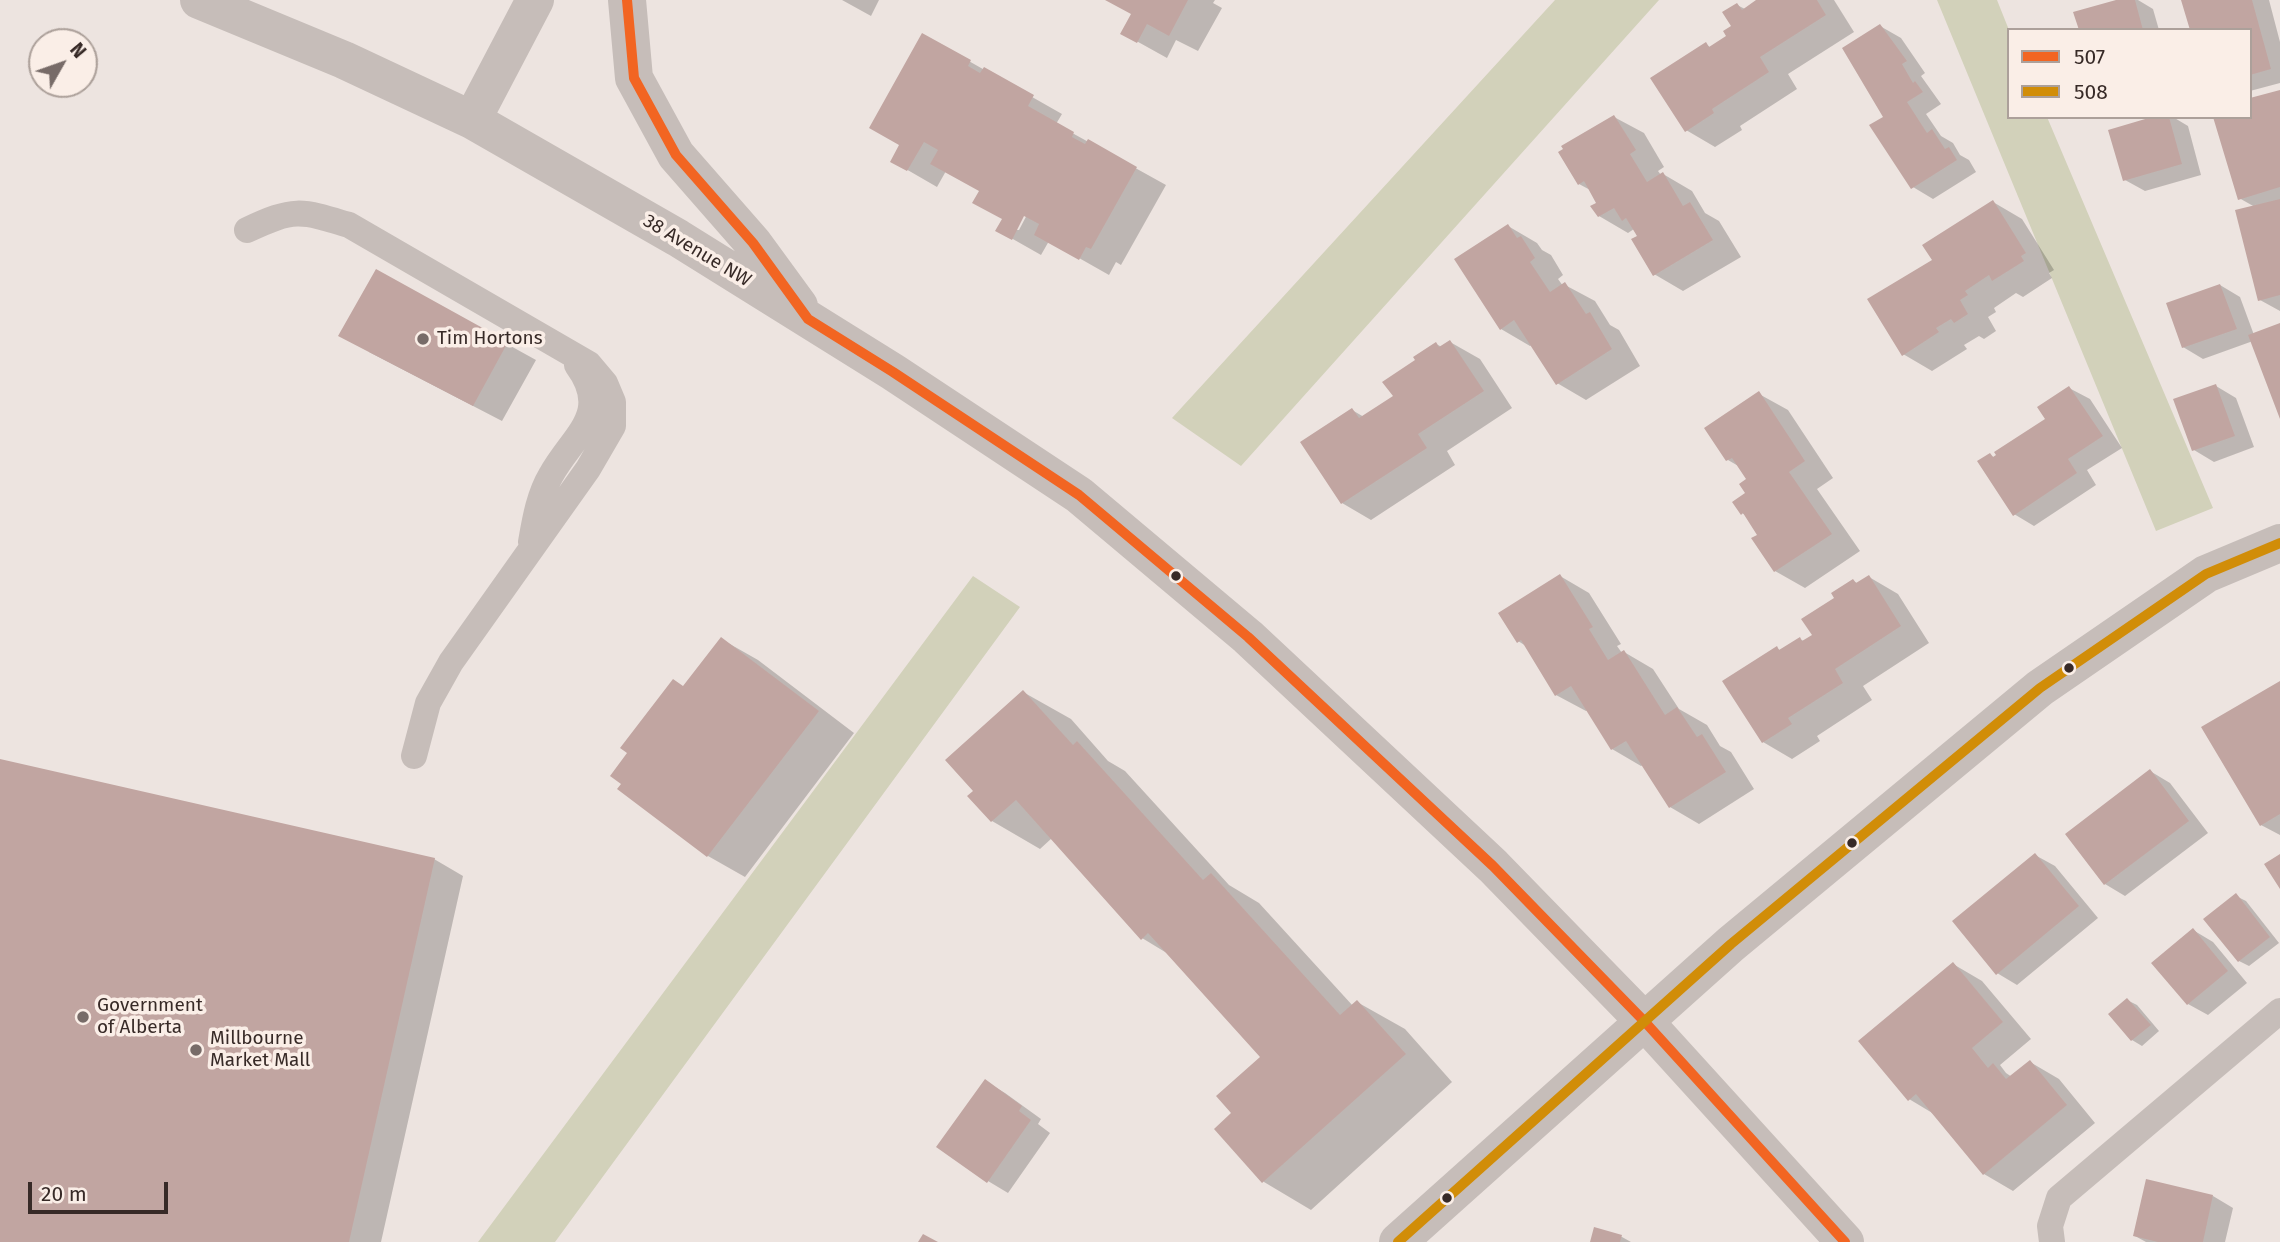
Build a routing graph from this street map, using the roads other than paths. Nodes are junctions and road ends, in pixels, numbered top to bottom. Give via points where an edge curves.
1 (199, 0) edge
2 (535, 0) edge
3 (627, 0) edge
4 (472, 120) junction
5 (247, 230) dead end
6 (808, 319) junction
7 (2280, 543) edge
8 (414, 756) dead end
9 (2280, 1011) edge
10 (1645, 1022) junction
11 (1398, 1242) edge
12 (1845, 1242) edge
13 (2052, 1242) edge

1 - 4 street, 38 Avenue NW
2 - 4 street
3 - 6 street via 634,78 676,155 753,243
4 - 6 street, 38 Avenue NW
5 - 8 lane via 281,215 309,213 349,225 531,330 577,366 587,381 589,412 581,434 544,488 528,554 451,662 428,703
6 - 10 street, 38 Avenue NW via 1067,487 1248,636 1493,866
7 - 10 street via 2206,574 2040,688 1731,944
9 - 13 lane via 2059,1198 2050,1226
10 - 11 street
10 - 12 street, 38 Avenue NW

